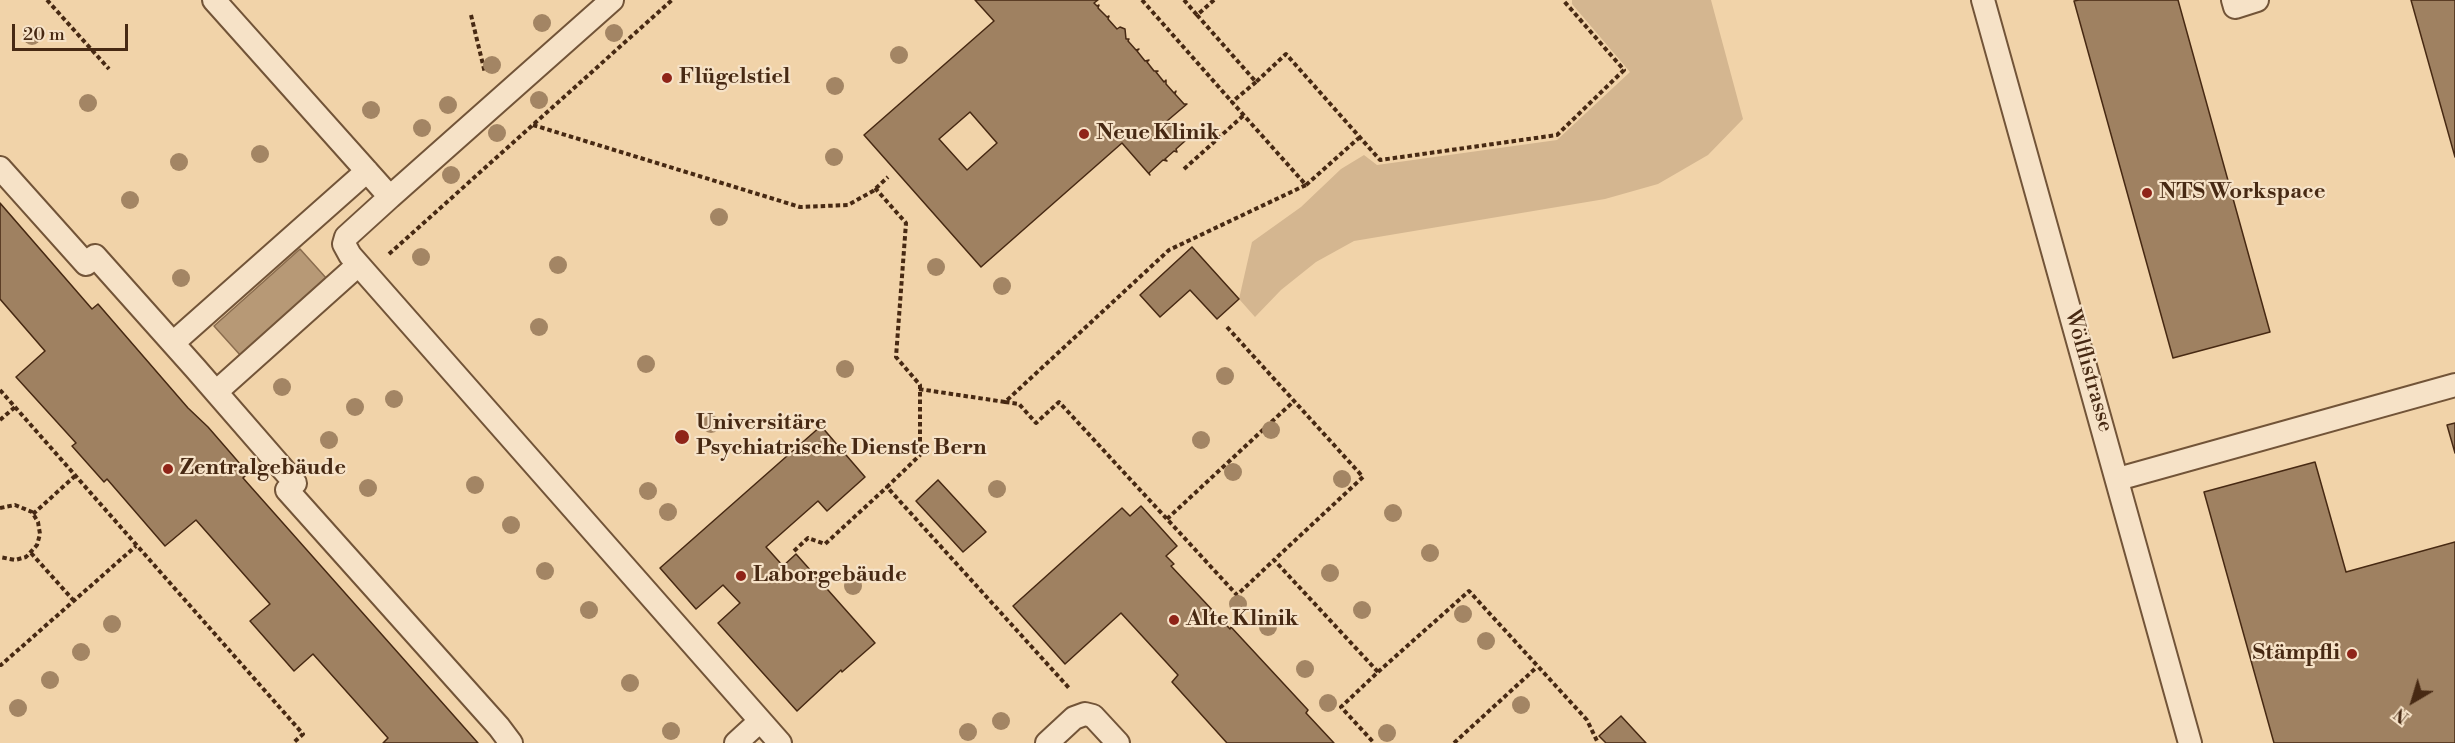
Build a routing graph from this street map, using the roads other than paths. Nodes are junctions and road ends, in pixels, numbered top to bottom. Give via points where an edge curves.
1 (214, 0) edge
2 (612, 0) edge
3 (1983, 0) edge
4 (2233, 0) edge
5 (2257, 0) edge
6 (0, 168) edge
7 (367, 171) junction
8 (390, 197) junction
9 (362, 269) junction
10 (173, 344) junction
11 (2455, 385) edge
12 (216, 392) junction
13 (2118, 479) junction
14 (760, 721) junction
15 (511, 743) edge
16 (736, 743) edge
17 (780, 743) edge
18 (1047, 743) edge
19 (1118, 743) edge
20 (2190, 743) edge

1 - 7 lane
2 - 8 lane
3 - 13 lane, Wölflistrasse
4 - 5 lane via 2235,7
6 - 10 lane via 86,264 95,256
7 - 8 lane
7 - 10 lane
8 - 9 lane via 344,240 346,251
9 - 12 lane
9 - 14 lane
10 - 12 lane
11 - 13 lane
12 - 15 lane via 296,483 287,490 500,726
13 - 20 lane, Wölflistrasse
14 - 16 lane
14 - 17 lane
18 - 19 lane via 1077,716 1089,714

